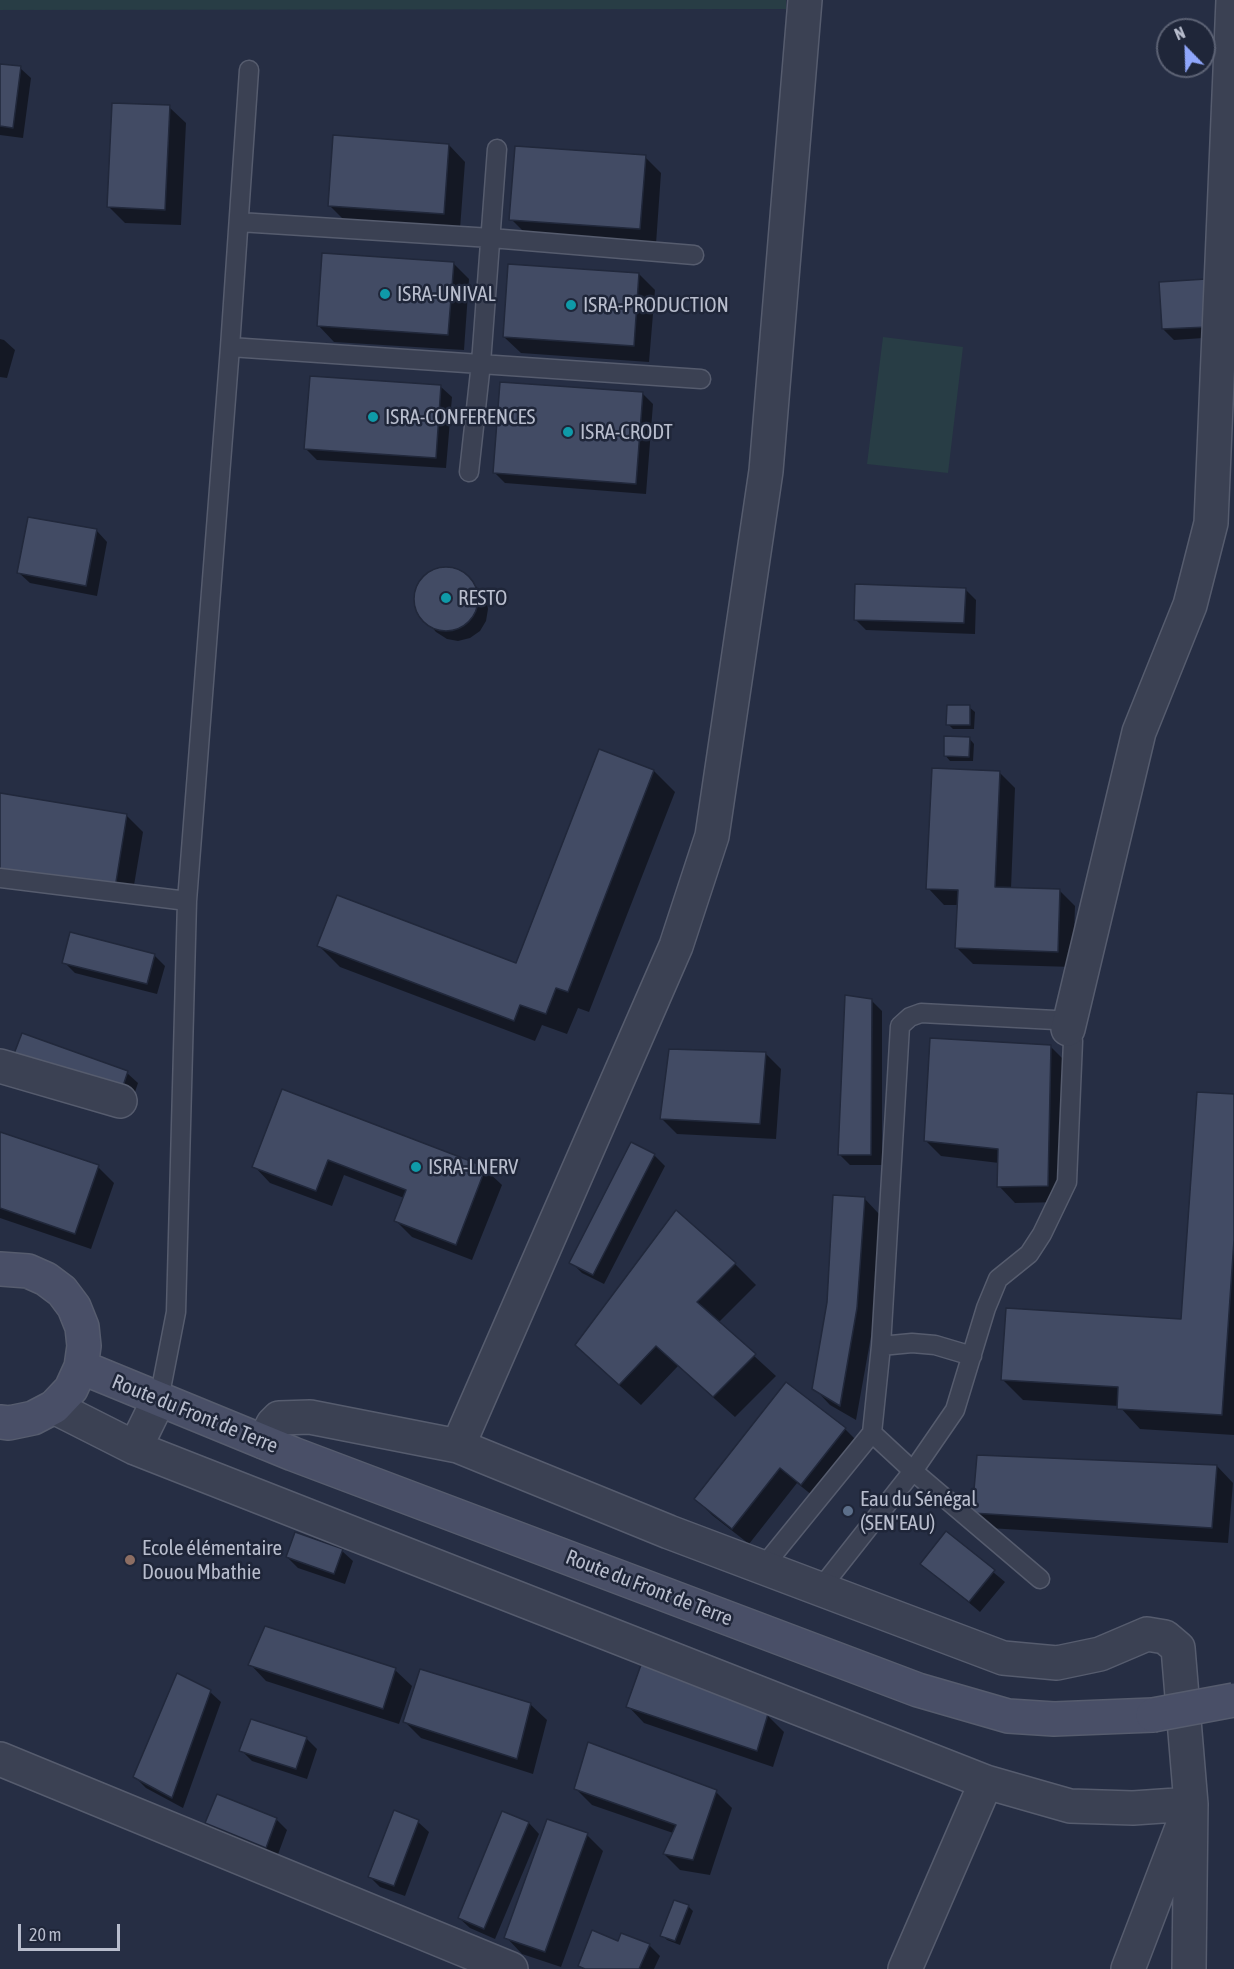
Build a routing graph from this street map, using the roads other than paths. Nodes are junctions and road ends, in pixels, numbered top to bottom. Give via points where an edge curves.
1 (805, 0) edge
2 (1233, 0) edge
3 (249, 70) dead end
4 (497, 149) dead end
5 (239, 222) junction
6 (491, 238) junction
7 (693, 255) dead end
8 (230, 347) junction
9 (481, 363) junction
10 (701, 379) dead end
11 (469, 472) dead end
12 (0, 878) edge
13 (187, 901) junction
14 (1068, 1029) junction
15 (0, 1066) edge
16 (120, 1101) dead end
17 (0, 1269) edge
18 (881, 1346) junction
19 (972, 1356) junction
20 (81, 1367) junction
21 (159, 1399) junction
22 (54, 1407) junction
23 (0, 1422) edge
24 (872, 1433) junction
25 (264, 1442) junction
26 (458, 1446) junction
27 (135, 1448) junction
28 (913, 1472) junction
29 (763, 1567) junction
30 (1040, 1579) dead end
31 (820, 1589) junction
32 (1234, 1700) edge
33 (0, 1759) edge
34 (986, 1782) junction
35 (1191, 1804) junction
36 (449, 1957) edge
37 (511, 1969) edge
38 (905, 1969) edge
39 (1128, 1969) edge
40 (1189, 1969) edge

1 - 26 street via 766,471 712,836 676,946
2 - 14 street via 1211,523 1190,605 1139,732
3 - 5 lane
4 - 6 lane
5 - 6 lane
5 - 8 lane
6 - 7 lane
6 - 9 lane
8 - 9 lane
8 - 13 lane
9 - 10 lane
9 - 11 lane
12 - 13 lane
13 - 21 lane via 177,1312
14 - 18 lane via 1056,1020 921,1012 900,1026
14 - 19 lane via 1073,1041 1067,1182 1029,1254 998,1279
15 - 16 street
17 - 20 main road via 28,1271 62,1291 82,1327
18 - 19 lane via 935,1345
18 - 24 lane
19 - 28 lane via 956,1410
20 - 21 main road, Route du Front de Terre
20 - 22 main road via 71,1389
21 - 25 main road, Route du Front de Terre
21 - 27 street
22 - 23 main road via 33,1418 9,1424
22 - 27 street
24 - 28 lane
24 - 29 lane
25 - 26 street via 279,1418 310,1417
25 - 32 main road, Route du Front de Terre, bridge via 918,1690 1008,1716 1054,1719 1153,1715
26 - 29 street
27 - 34 street
28 - 30 lane
28 - 31 lane
29 - 31 street
31 - 35 street via 1004,1658 1057,1663 1100,1654 1147,1634 1165,1637 1178,1648
33 - 36 street
34 - 35 street via 1070,1806 1133,1808
34 - 38 street
35 - 39 street
35 - 40 street
36 - 37 street

